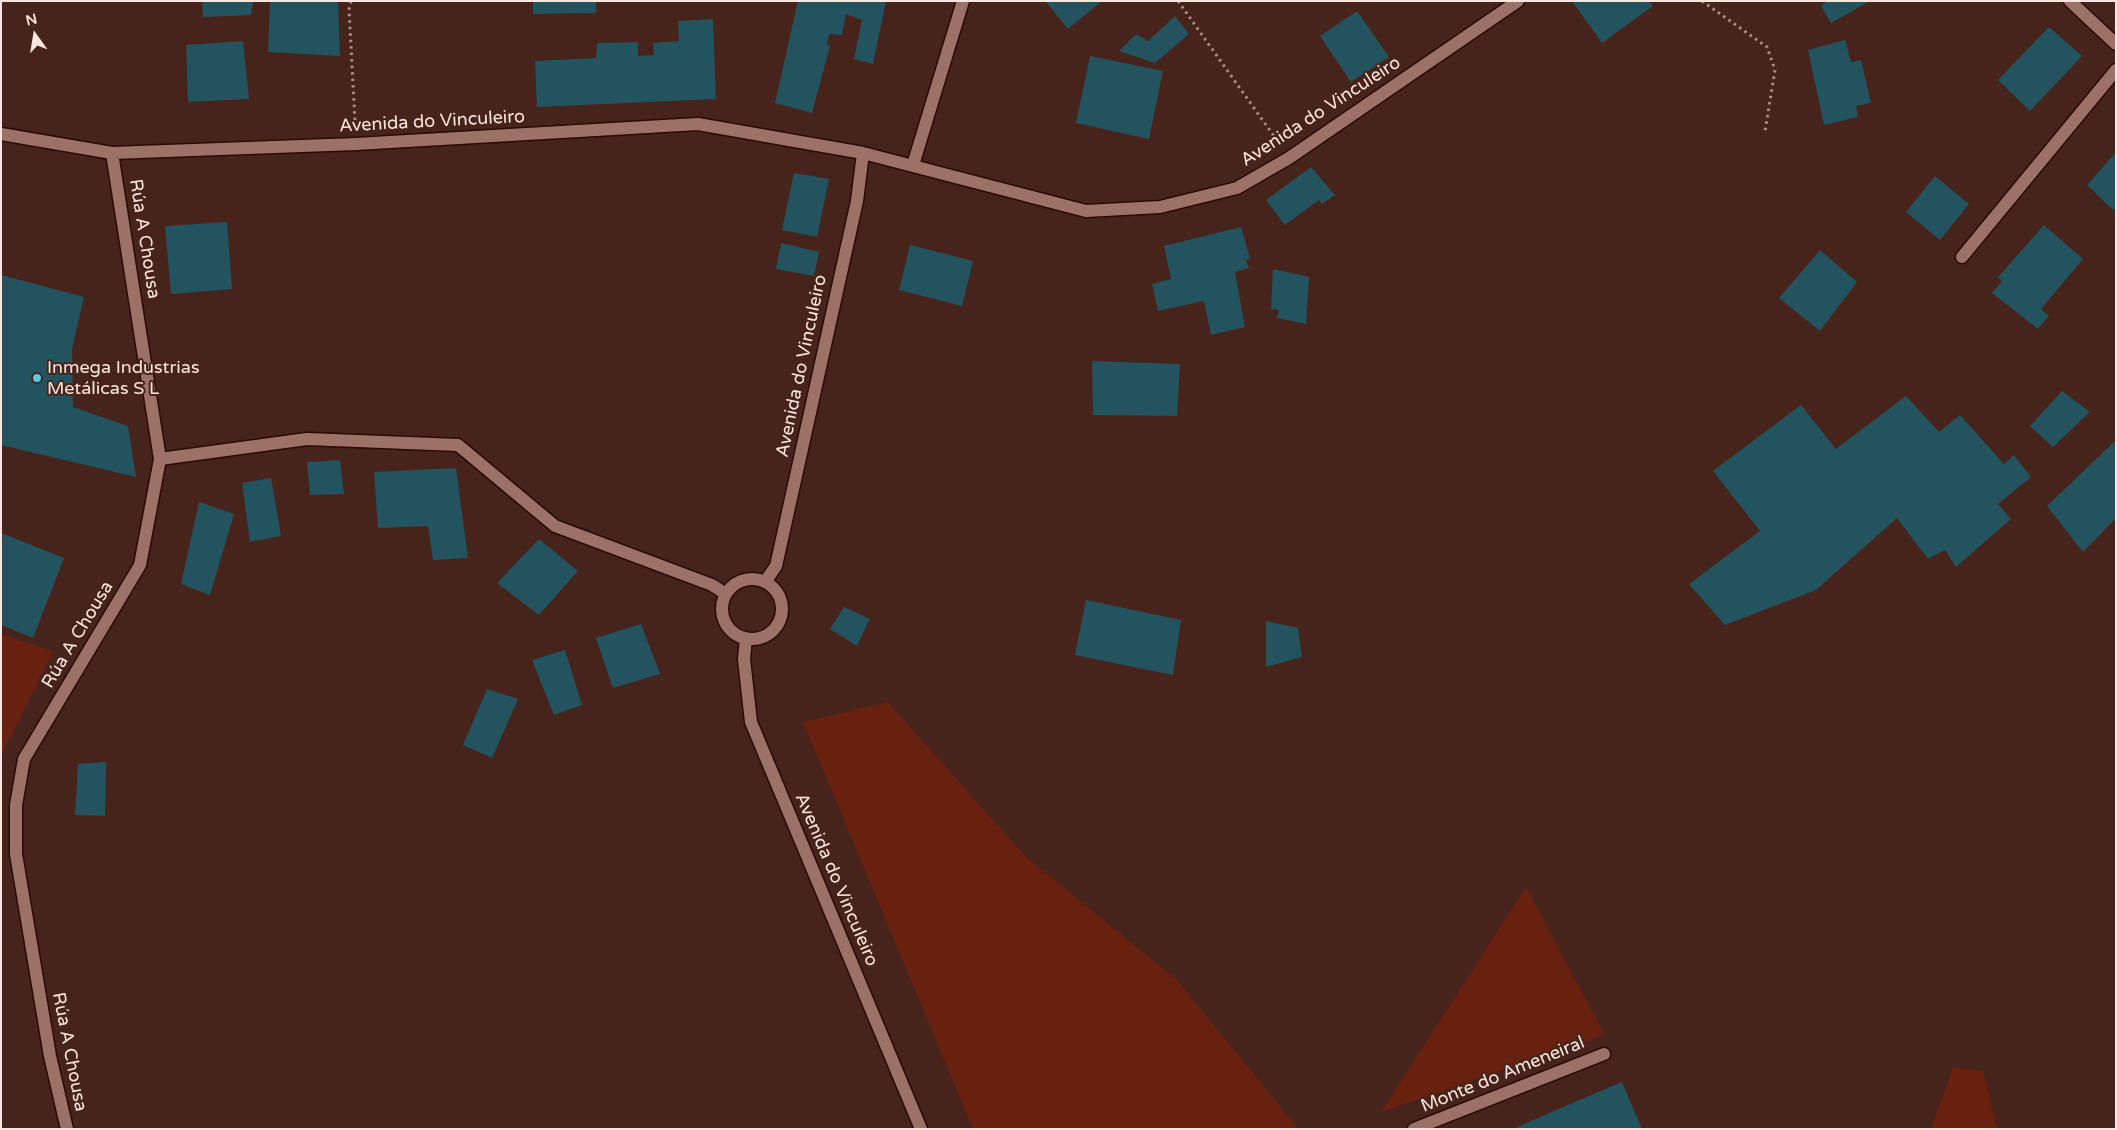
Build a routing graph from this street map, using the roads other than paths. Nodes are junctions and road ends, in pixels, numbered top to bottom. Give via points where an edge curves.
1 (964, 1) edge
2 (1518, 1) edge
3 (2070, 1) edge
4 (2116, 44) edge
5 (2116, 70) edge
6 (1, 134) edge
7 (112, 153) junction
8 (863, 153) junction
9 (913, 165) junction
10 (1962, 257) dead end
11 (160, 459) junction
12 (765, 582) junction
13 (726, 594) junction
14 (746, 638) junction
15 (1604, 1054) dead end
16 (67, 1129) edge
17 (921, 1129) edge
18 (1414, 1129) edge

1 - 9 street
2 - 9 street, Avenida do Vinculeiro via 1290,158 1237,188 1160,207 1086,211
3 - 4 street
5 - 10 street
6 - 7 street, Avenida do Vinculeiro
7 - 8 street, Avenida do Vinculeiro via 356,144 698,124
7 - 11 street, Rúa A Chousa
8 - 9 street, Avenida do Vinculeiro
8 - 12 street, Avenida do Vinculeiro via 856,201 776,566
11 - 13 street via 307,439 458,445 555,526 712,585
11 - 16 street, Rúa A Chousa via 140,565 24,759 16,805 16,854 50,1056
12 - 13 street via 747,579 731,587
12 - 14 street via 778,595 782,613 779,623 765,636
13 - 14 street via 722,613 724,622 730,630
14 - 17 street, Avenida do Vinculeiro via 744,659 751,722
15 - 18 street, Monte do Ameneiral

